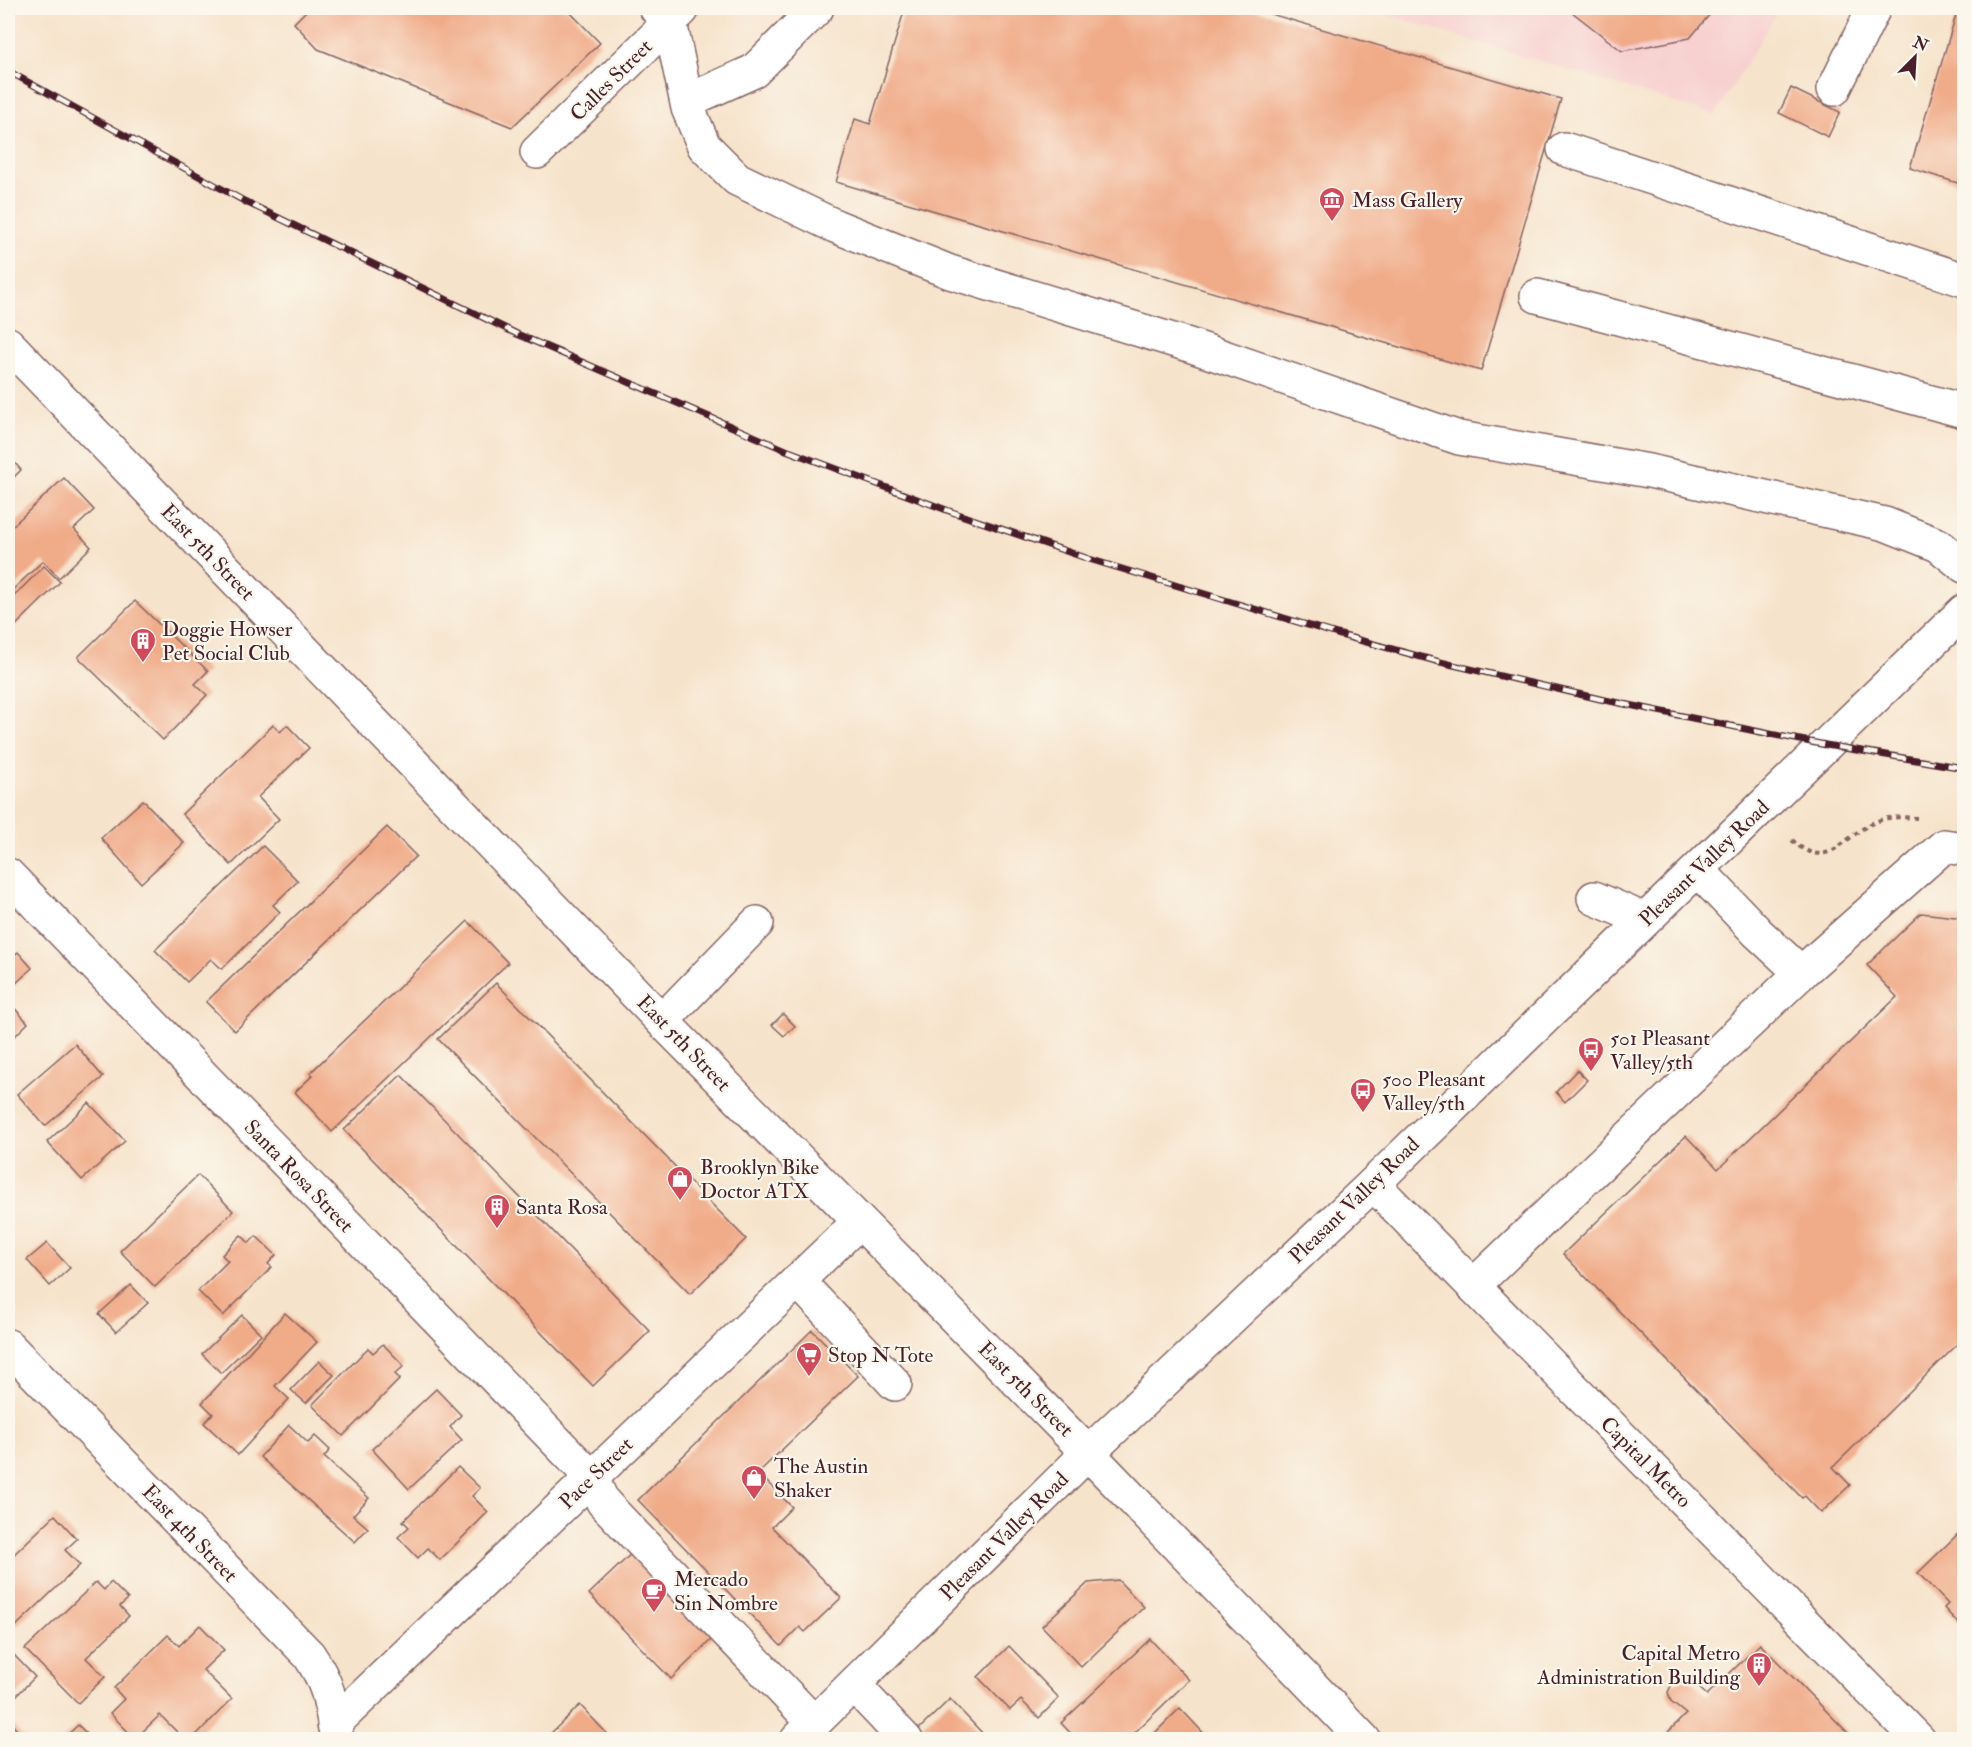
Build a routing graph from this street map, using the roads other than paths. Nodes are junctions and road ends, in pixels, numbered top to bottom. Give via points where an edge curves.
1 (817, 8) edge
2 (1874, 8) edge
3 (670, 12) edge
4 (1834, 89) dead end
5 (687, 101) junction
6 (1564, 149) dead end
7 (537, 152) dead end
8 (1965, 280) edge
9 (1537, 296) dead end
10 (8, 344) edge
11 (1965, 411) edge
12 (1965, 566) edge
13 (1965, 611) edge
14 (1965, 849) edge
15 (1698, 870) junction
16 (8, 875) edge
17 (1594, 898) dead end
18 (1645, 920) junction
19 (757, 923) dead end
20 (1801, 973) junction
21 (662, 1021) junction
22 (1373, 1184) junction
23 (859, 1222) junction
24 (798, 1281) junction
25 (1473, 1286) junction
26 (8, 1346) edge
27 (895, 1384) dead end
28 (1088, 1453) junction
29 (591, 1477) junction
30 (854, 1685) junction
31 (806, 1731) edge
32 (335, 1732) edge
33 (906, 1740) edge
34 (1364, 1740) edge
35 (1919, 1740) edge

1 - 5 street via 754,71
2 - 4 street
3 - 5 street
3 - 7 street, Calles Street
5 - 12 street via 704,146 737,179 835,226 950,272 1189,345 1458,438 1649,471 1885,525 1938,545
6 - 8 street
9 - 11 street
10 - 21 street, East 5th Street
13 - 15 street, Pleasant Valley Road
14 - 20 street via 1944,846
15 - 18 street, Pleasant Valley Road
15 - 20 street
16 - 29 street, Santa Rosa Street
17 - 18 street
18 - 22 street, Pleasant Valley Road
19 - 21 street
20 - 25 street
21 - 23 street, East 5th Street
22 - 25 street, Capital Metro
22 - 28 street, Pleasant Valley Road
23 - 24 street, Pace Street
23 - 28 street, East 5th Street
24 - 27 street
24 - 29 street, Pace Street
25 - 35 street, Capital Metro
26 - 32 street, East 4th Street via 309,1655 328,1689
28 - 30 street, Pleasant Valley Road
28 - 34 street, East 5th Street
29 - 31 street, Santa Rosa Street via 603,1502
29 - 32 street, Pace Street
30 - 31 street, Pleasant Valley Road
30 - 33 street

